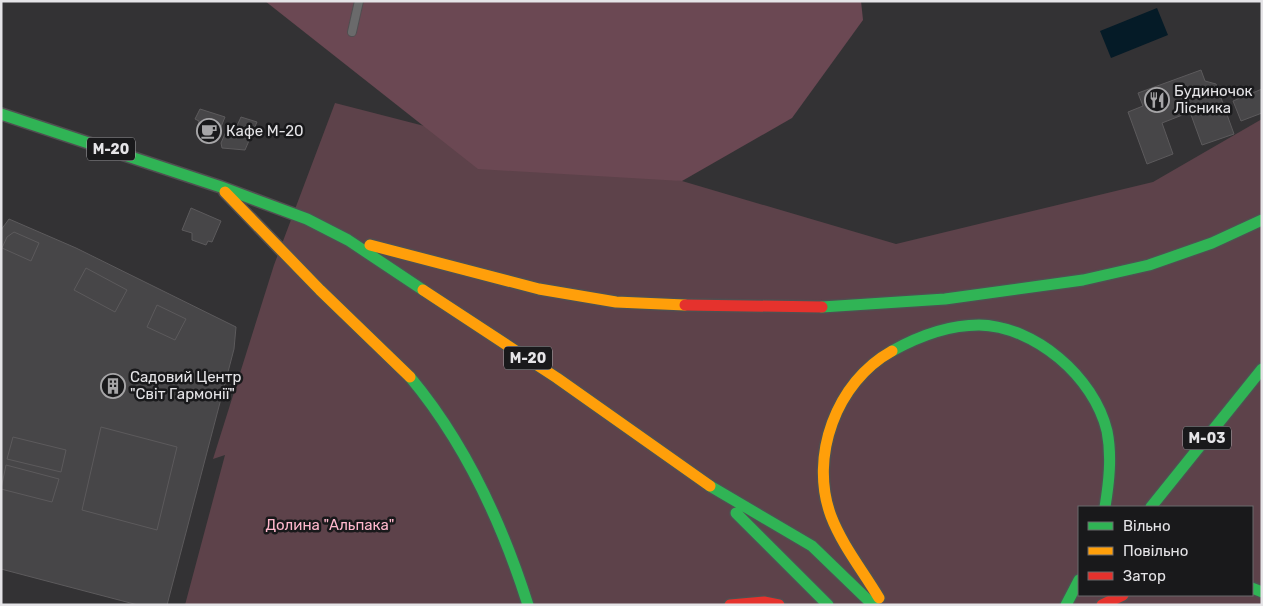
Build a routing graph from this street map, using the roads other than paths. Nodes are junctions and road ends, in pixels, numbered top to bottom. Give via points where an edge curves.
1 (359, 1) edge
2 (352, 32) dead end
3 (1, 114) edge
4 (220, 187) junction
5 (1262, 220) edge
6 (348, 240) junction
7 (1262, 369) edge
8 (704, 482) junction
9 (1105, 506) edge
10 (1153, 506) edge
11 (1078, 582) edge
12 (1121, 596) edge
13 (528, 605) edge
14 (730, 605) edge
15 (779, 605) edge
16 (828, 605) edge
17 (873, 605) edge
18 (883, 605) edge
19 (1066, 605) edge
20 (1102, 605) edge

1 - 2 lane
3 - 4 highway, М-20
4 - 6 highway, М-20 via 307,219
4 - 13 highway via 416,385 488,498 510,546
5 - 6 highway via 1212,243 1150,265 1083,280 945,299 839,307 721,307 616,302 539,289
6 - 8 highway, М-20 via 557,378
7 - 10 highway, М-03
8 - 16 highway, М-20
8 - 17 highway, М-20 via 812,546
9 - 18 highway via 1110,482 1104,420 1088,390 1065,363 1021,334 980,324 938,328 912,338 886,354 852,385 832,417 823,452 824,487 834,525
11 - 19 highway
12 - 20 highway
14 - 15 highway via 764,602

